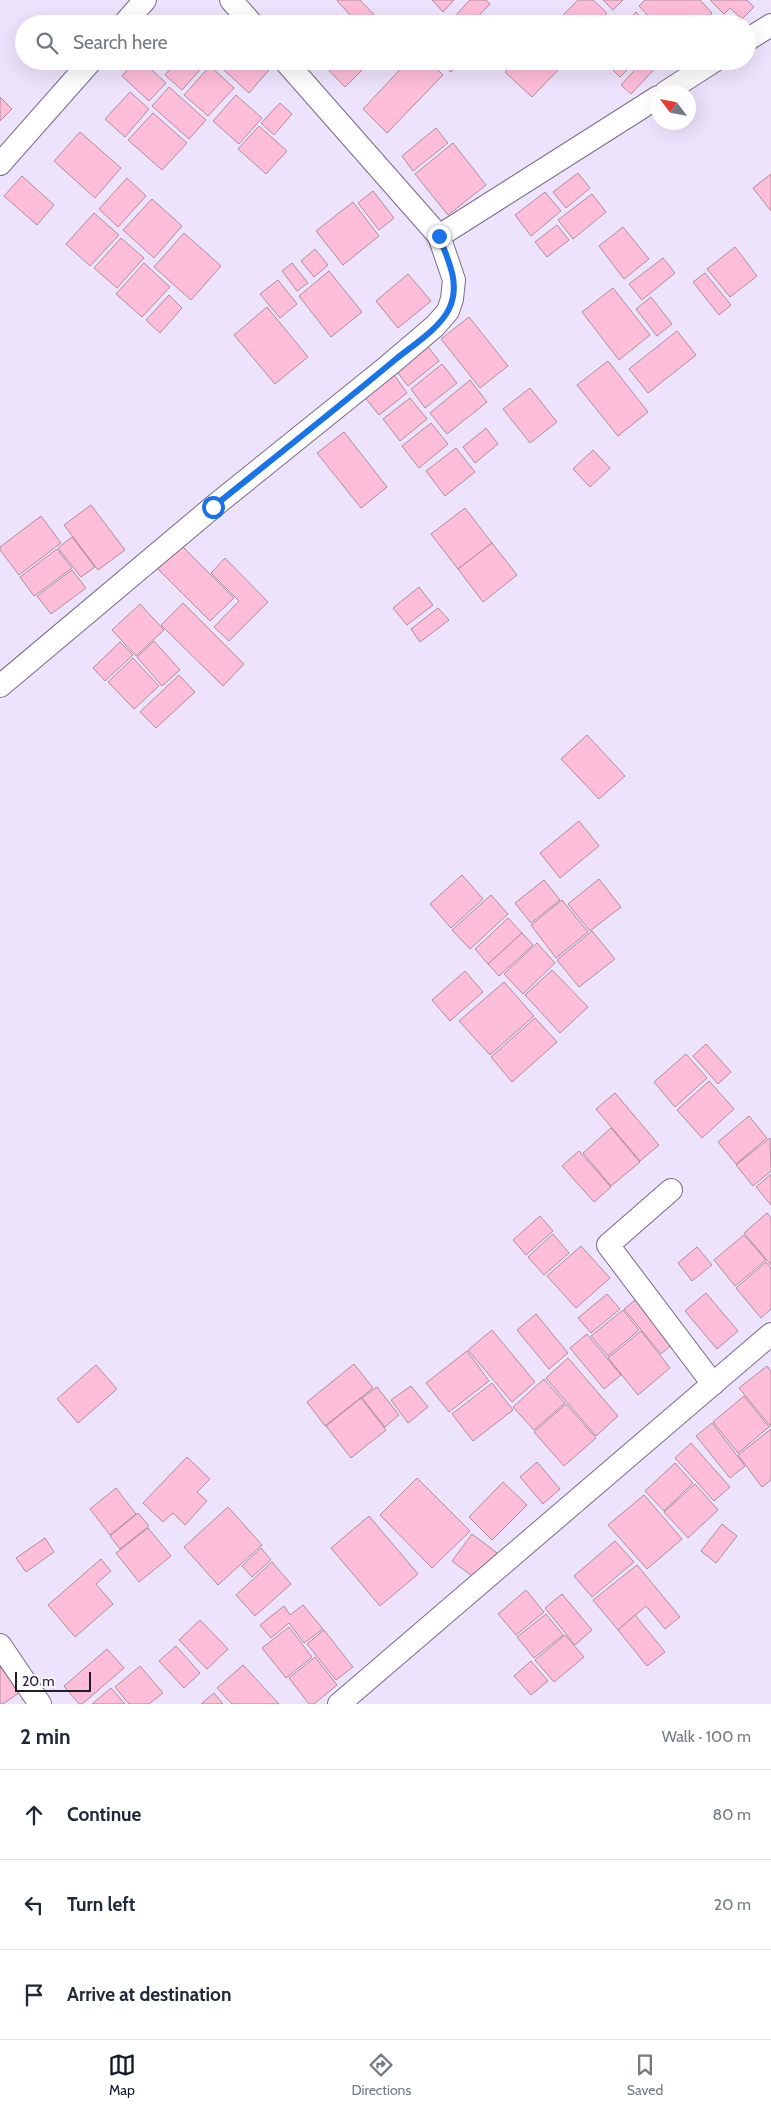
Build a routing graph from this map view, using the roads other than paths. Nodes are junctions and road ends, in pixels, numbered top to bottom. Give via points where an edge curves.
1 (145, 0) edge
2 (231, 0) edge
3 (132, 15) edge
4 (244, 15) edge
5 (771, 25) edge
6 (756, 34) edge
7 (83, 70) edge
8 (293, 70) edge
9 (700, 70) edge
10 (677, 85) edge
11 (651, 101) edge
12 (0, 164) edge
13 (439, 236) junction
14 (0, 686) edge
15 (672, 1190) dead end
16 (771, 1334) edge
17 (714, 1384) junction
18 (0, 1645) edge
19 (40, 1704) edge
20 (340, 1704) edge

1 - 3 street
2 - 4 street
5 - 6 street
7 - 12 street
8 - 13 street
9 - 10 street
11 - 13 street
13 - 14 street via 454,280 448,311 435,326
15 - 17 street via 608,1246
16 - 17 street
17 - 20 street
18 - 19 street

